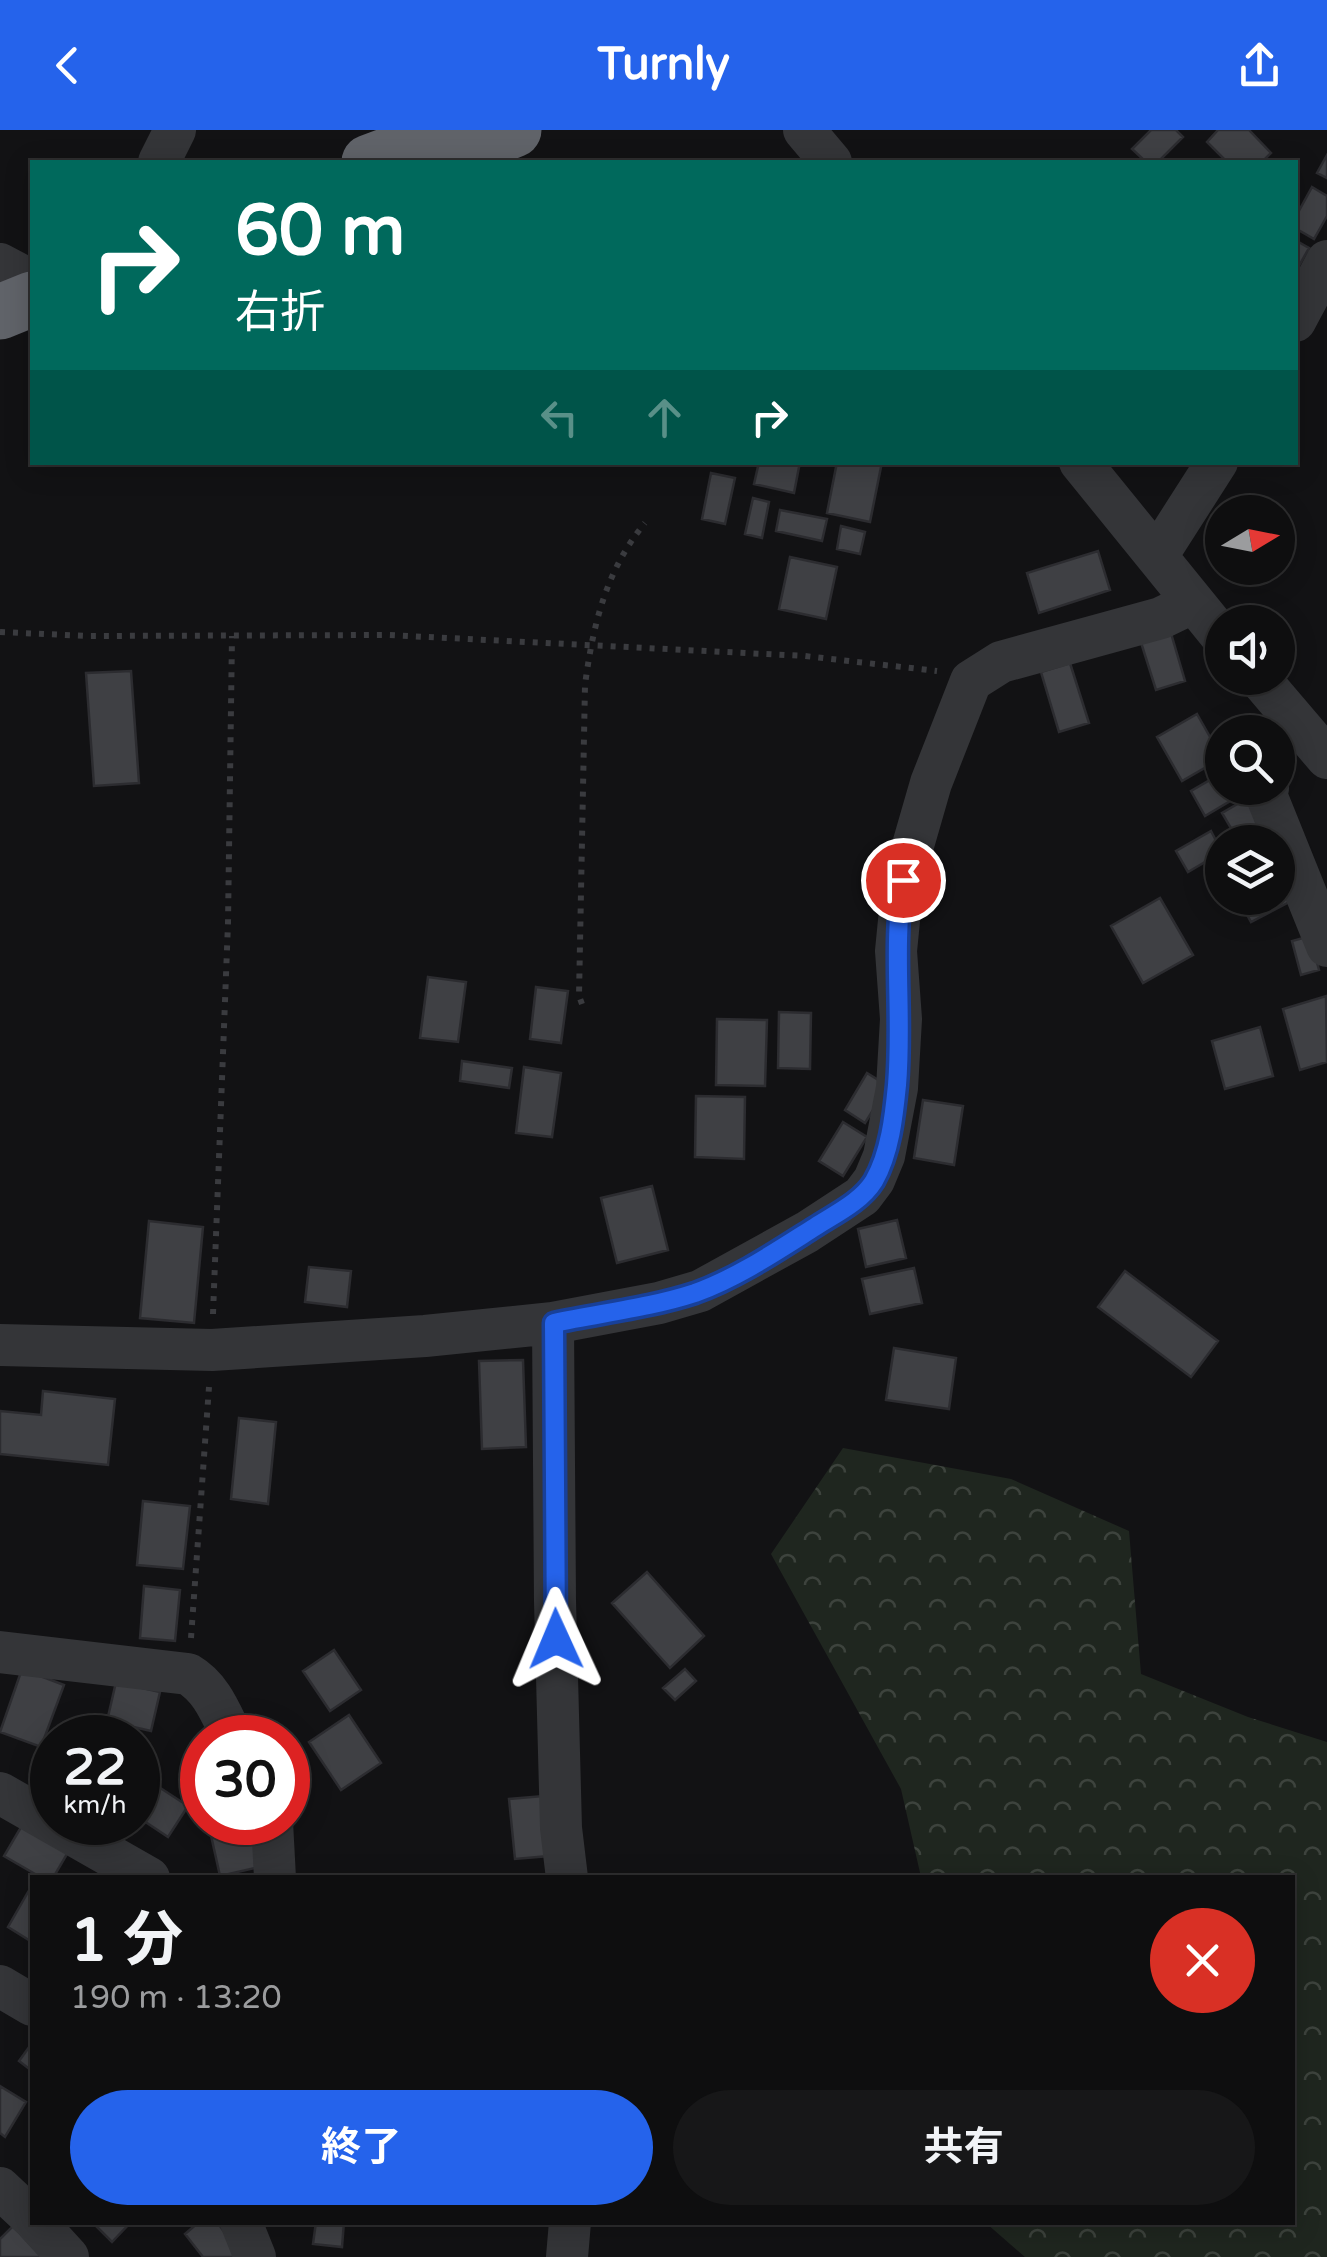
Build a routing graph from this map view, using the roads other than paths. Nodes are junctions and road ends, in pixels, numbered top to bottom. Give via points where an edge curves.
1 (175, 130) edge
2 (455, 130) edge
3 (514, 130) edge
4 (804, 130) edge
5 (160, 160) edge
6 (374, 160) edge
7 (439, 160) edge
8 (829, 160) edge
9 (1327, 261) edge
10 (0, 264) edge
11 (30, 280) edge
12 (30, 300) edge
13 (0, 312) edge
14 (1298, 315) edge
15 (30, 325) edge
16 (0, 336) edge
17 (1082, 465) edge
18 (1215, 465) edge
19 (1158, 556) junction
20 (1192, 603) junction
21 (1205, 618) edge
22 (1274, 695) edge
23 (1318, 746) edge
24 (1295, 763) edge
25 (1270, 805) edge
26 (1327, 946) edge
27 (554, 1323) junction
28 (0, 1345) edge
29 (0, 1652) edge
30 (222, 1715) edge
31 (0, 1793) edge
32 (273, 1845) edge
33 (143, 1875) edge
34 (275, 1875) edge
35 (567, 1875) edge
36 (0, 1986) edge
37 (30, 2004) edge
38 (0, 2188) edge
39 (30, 2216) edge
40 (39, 2225) edge
41 (242, 2225) edge
42 (570, 2225) edge
43 (68, 2257) edge
44 (255, 2257) edge
45 (567, 2257) edge

1 - 5 street
2 - 6 highway
3 - 7 highway
4 - 8 street
9 - 14 street
10 - 11 street
12 - 13 highway
15 - 16 highway
17 - 19 street
18 - 19 street
19 - 20 street
20 - 21 street
20 - 27 street via 1161,618 1001,662 971,681 903,880 897,1088 891,1130 862,1196 700,1291
22 - 23 street
23 - 24 street
25 - 26 street
27 - 28 street via 212,1350
27 - 35 street via 554,1601
29 - 30 street via 188,1674
31 - 33 street
32 - 34 street
36 - 37 street
38 - 39 street
40 - 43 street
41 - 44 street
42 - 45 street

